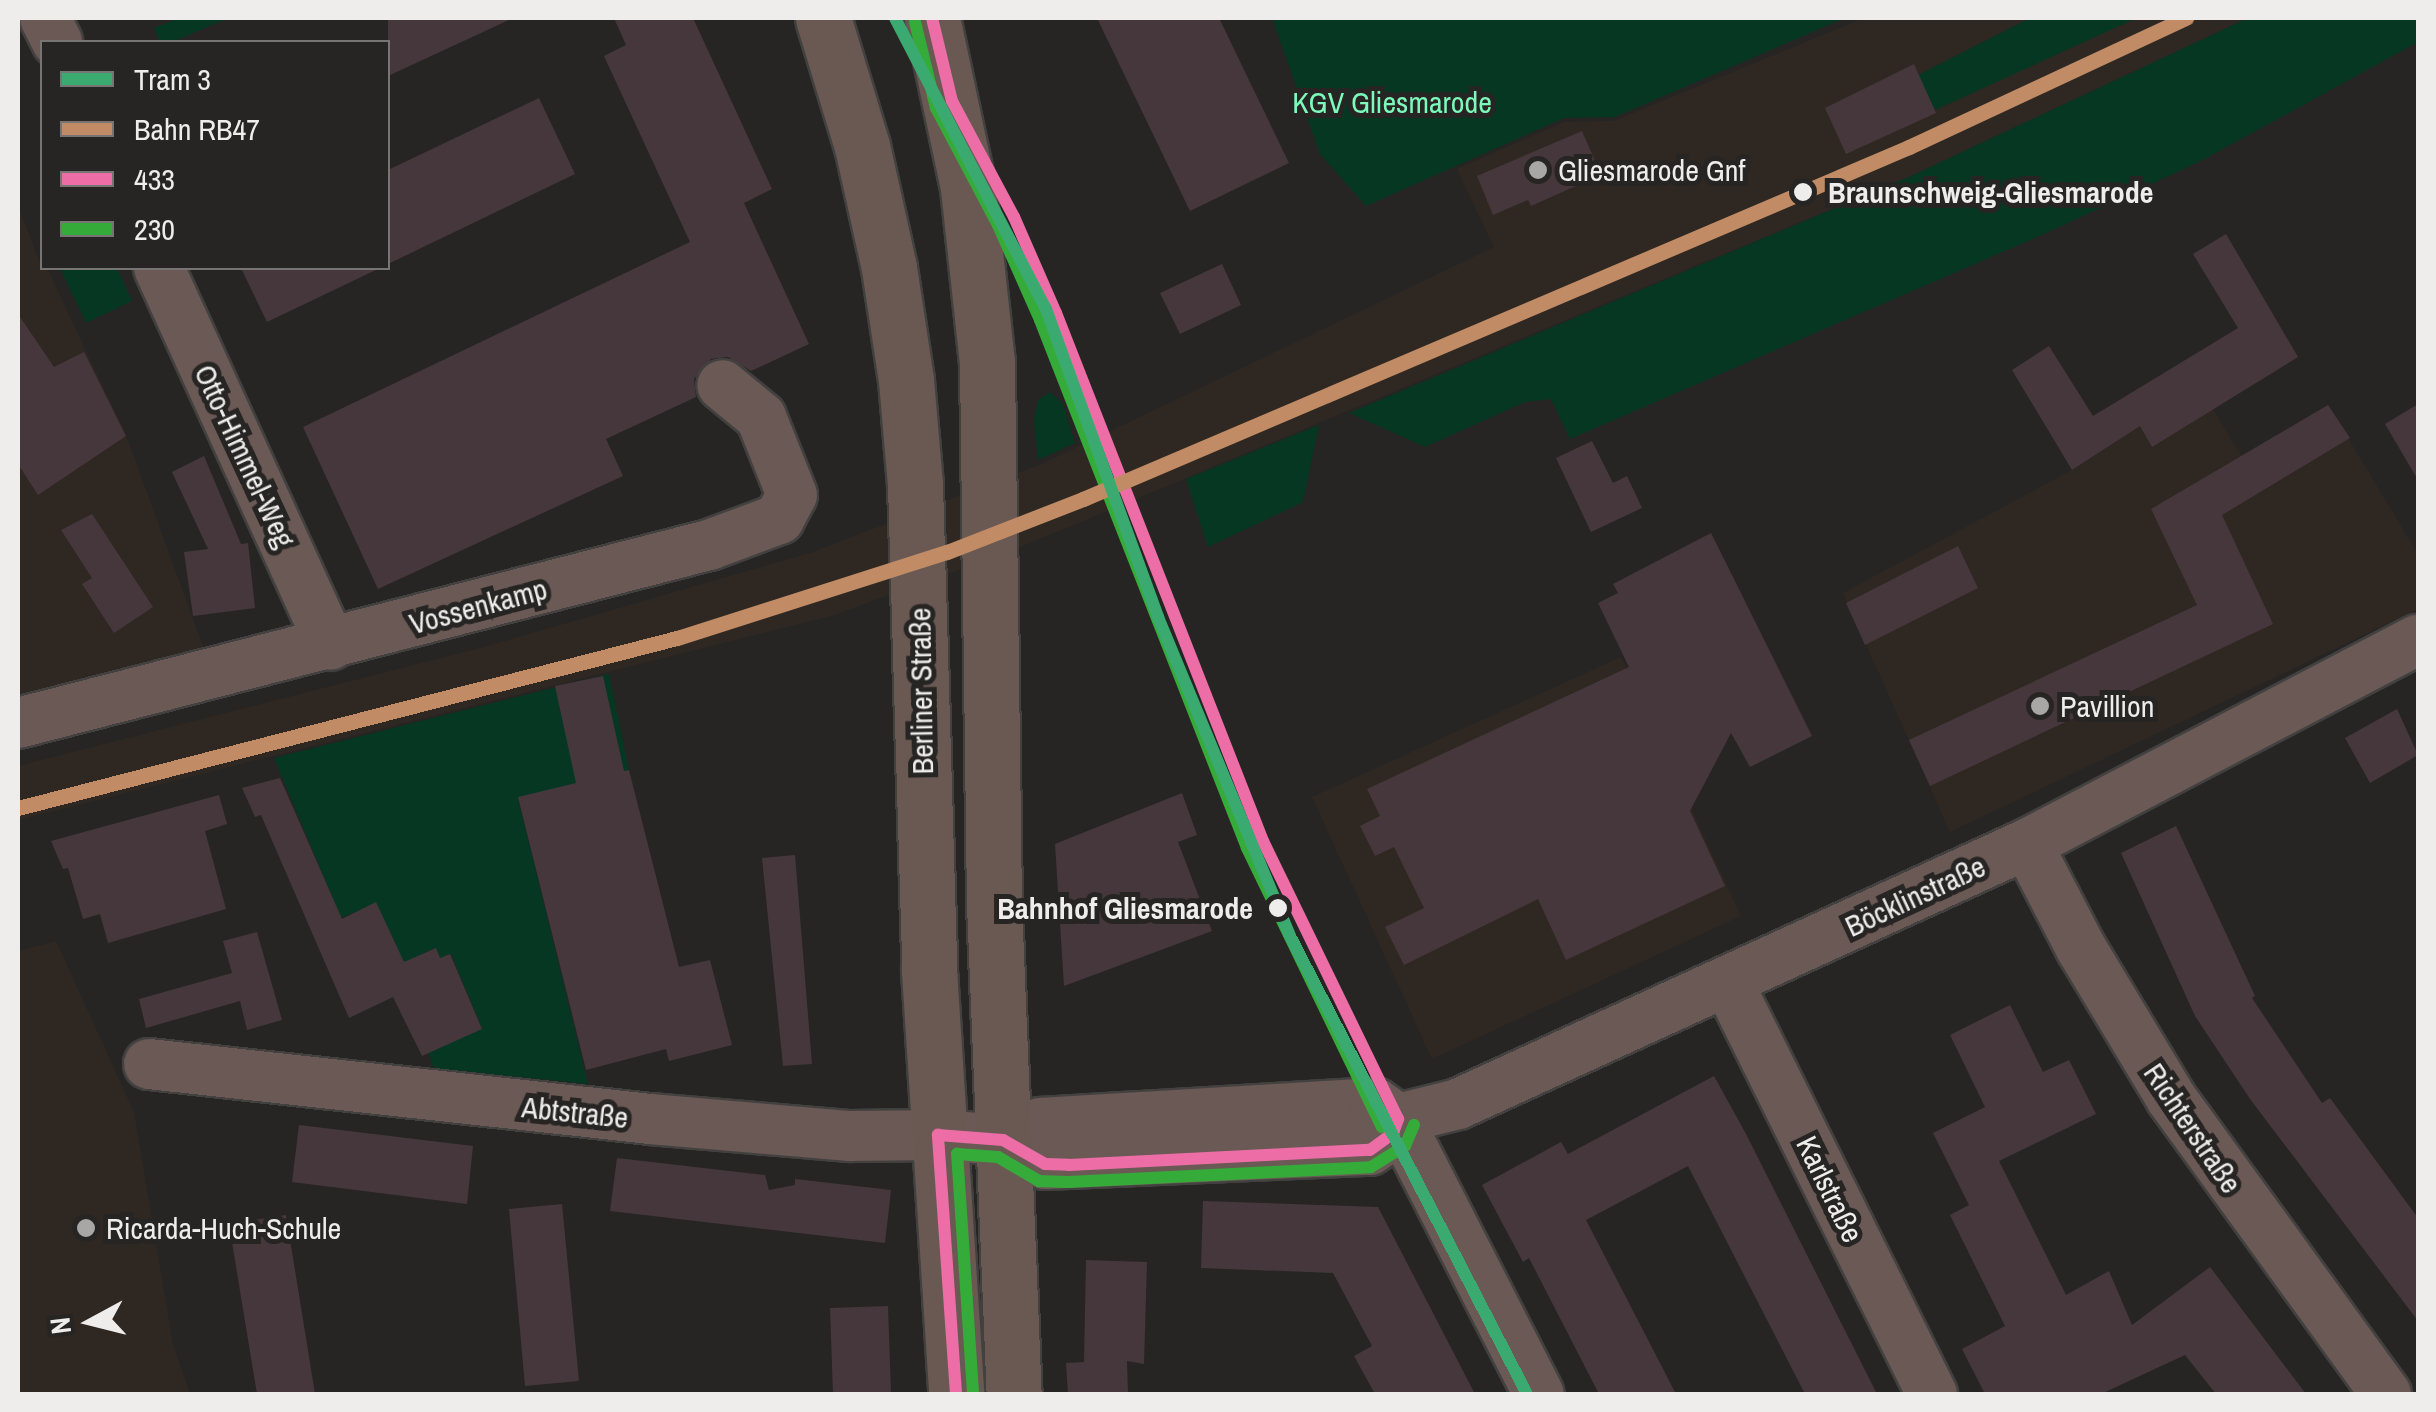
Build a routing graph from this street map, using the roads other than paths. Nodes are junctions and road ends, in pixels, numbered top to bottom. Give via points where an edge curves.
1 (823, 18) edge
2 (932, 18) edge
3 (160, 270) edge
4 (722, 385) dead end
5 (2418, 640) edge
6 (331, 645) junction
7 (18, 722) edge
8 (2027, 844) junction
9 (1728, 983) junction
10 (149, 1064) dead end
11 (1398, 1119) junction
12 (938, 1135) junction
13 (1003, 1140) junction
14 (956, 1394) edge
15 (1014, 1394) edge
16 (1539, 1394) edge
17 (1932, 1394) edge
18 (2386, 1394) edge

1 - 12 main road, Berliner Straße via 862,146 906,380
2 - 13 main road via 968,188 988,363
3 - 6 street, Otto-Himmel-Weg
4 - 6 street, Vossenkamp via 761,417 792,495 780,520
5 - 8 street, Böcklinstraße
6 - 7 street, Vossenkamp
8 - 9 street, Böcklinstraße
8 - 18 street, Richterstraße via 2171,1098
9 - 11 street, Böcklinstraße via 1458,1104
9 - 17 street, Karlstraße
10 - 12 street, Abtstraße via 650,1119 850,1136
11 - 13 street, Abtstraße via 1375,1103 1348,1103 1040,1123
11 - 16 street
12 - 13 street, Abtstraße
12 - 14 main road, Berliner Straße
13 - 15 main road

